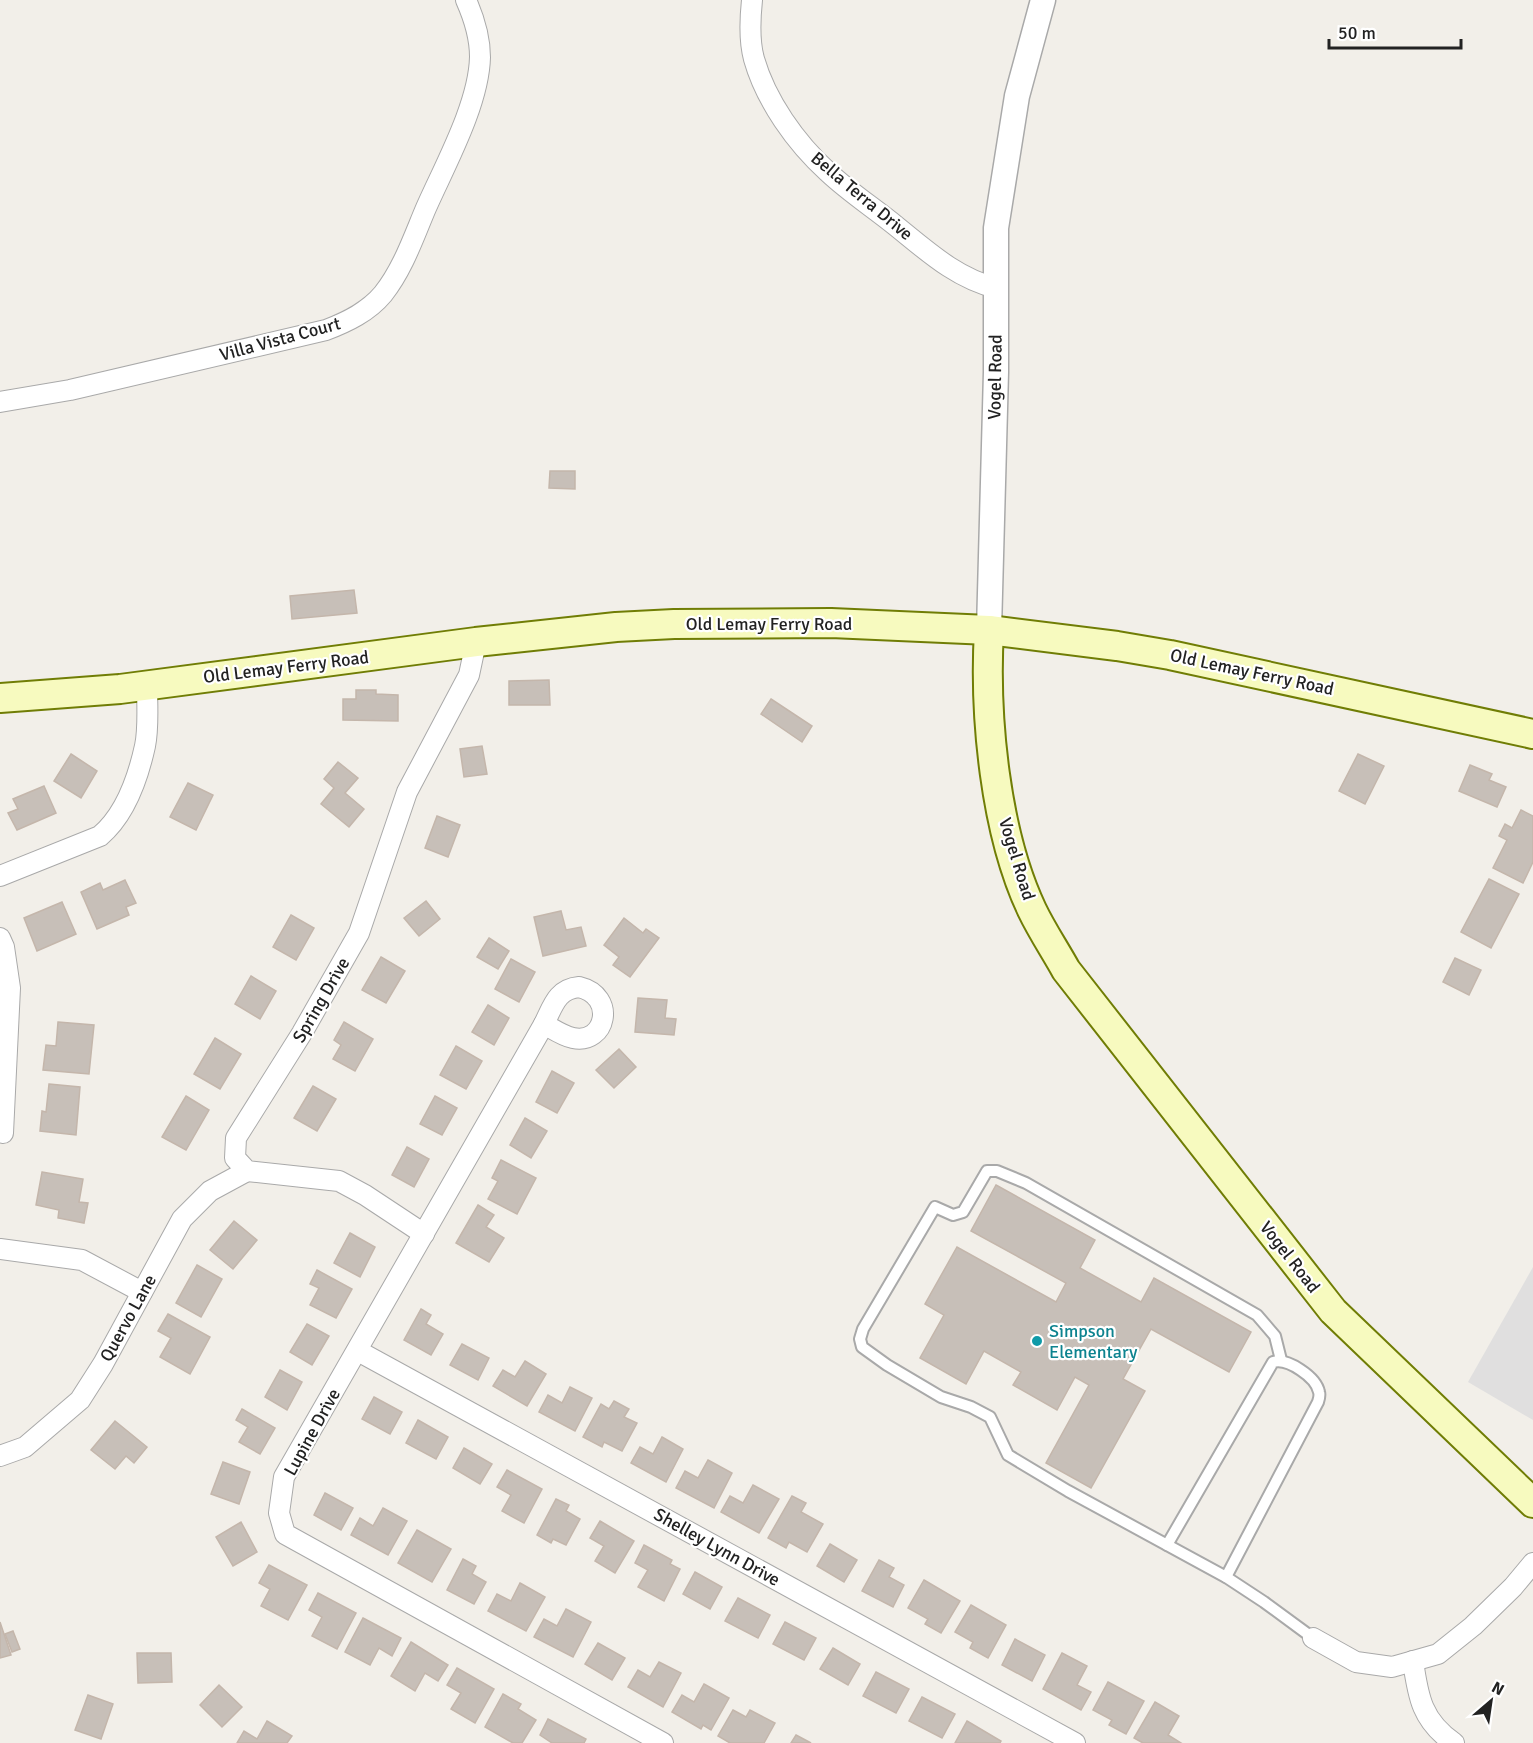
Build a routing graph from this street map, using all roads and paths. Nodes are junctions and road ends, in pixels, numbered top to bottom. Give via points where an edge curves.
1 (466, 0) edge
2 (752, 0) edge
3 (1043, 0) edge
4 (996, 288) junction
5 (0, 402) edge
6 (989, 630) junction
7 (476, 642) junction
8 (147, 685) junction
9 (0, 698) edge
10 (1533, 734) edge
11 (0, 876) edge
12 (0, 938) edge
13 (544, 1024) dead end
14 (3, 1133) dead end
15 (247, 1171) junction
16 (424, 1234) junction
17 (0, 1249) edge
18 (142, 1292) junction
19 (358, 1351) junction
20 (1281, 1360) junction
21 (0, 1456) edge
22 (1533, 1503) edge
23 (1167, 1545) junction
24 (1533, 1563) edge
25 (1226, 1577) junction
26 (1313, 1638) joint
27 (1413, 1661) junction
28 (663, 1743) edge
29 (1075, 1743) edge
30 (1454, 1743) edge

1 - 5 street, Villa Vista Court via 480,58 472,99 401,265 383,294 366,310 326,330 70,390
2 - 4 street, Bella Terra Drive via 754,58 773,104 807,150 828,173 947,266
3 - 4 street, Vogel Road via 1017,96 996,228
4 - 6 street, Vogel Road
6 - 7 main road, Old Lemay Ferry Road via 831,623 674,624
6 - 10 main road, Old Lemay Ferry Road via 1170,655
6 - 22 main road, Vogel Road via 986,676 993,764 1010,848 1032,909 1066,970 1333,1311
7 - 8 main road, Old Lemay Ferry Road
7 - 15 street, Spring Drive via 469,675 407,792 359,933 236,1138 235,1158
8 - 9 main road, Old Lemay Ferry Road
8 - 11 street via 145,744 127,802 113,825 100,836
12 - 14 street via 10,988
13 - 16 street, Lupine Drive
15 - 16 street via 339,1181
15 - 18 street, Quervo Lane via 210,1191 182,1219
16 - 19 street, Lupine Drive
17 - 18 street via 82,1260
18 - 21 street, Quervo Lane via 80,1400 25,1447
19 - 28 street, Lupine Drive via 284,1477 279,1513 285,1533
19 - 29 street, Shelley Lynn Drive
20 - 23 lane via 1273,1362
20 - 23 lane via 1275,1336 1257,1315 1026,1183 997,1171 987,1172 963,1212 953,1215 935,1207 863,1329 862,1347 941,1397 990,1417 1008,1455
20 - 25 lane via 1310,1377 1319,1391 1318,1402
23 - 25 lane
24 - 27 street via 1473,1626 1438,1654
25 - 26 lane
26 - 27 street via 1356,1662 1392,1667
27 - 30 street via 1418,1695 1432,1724

